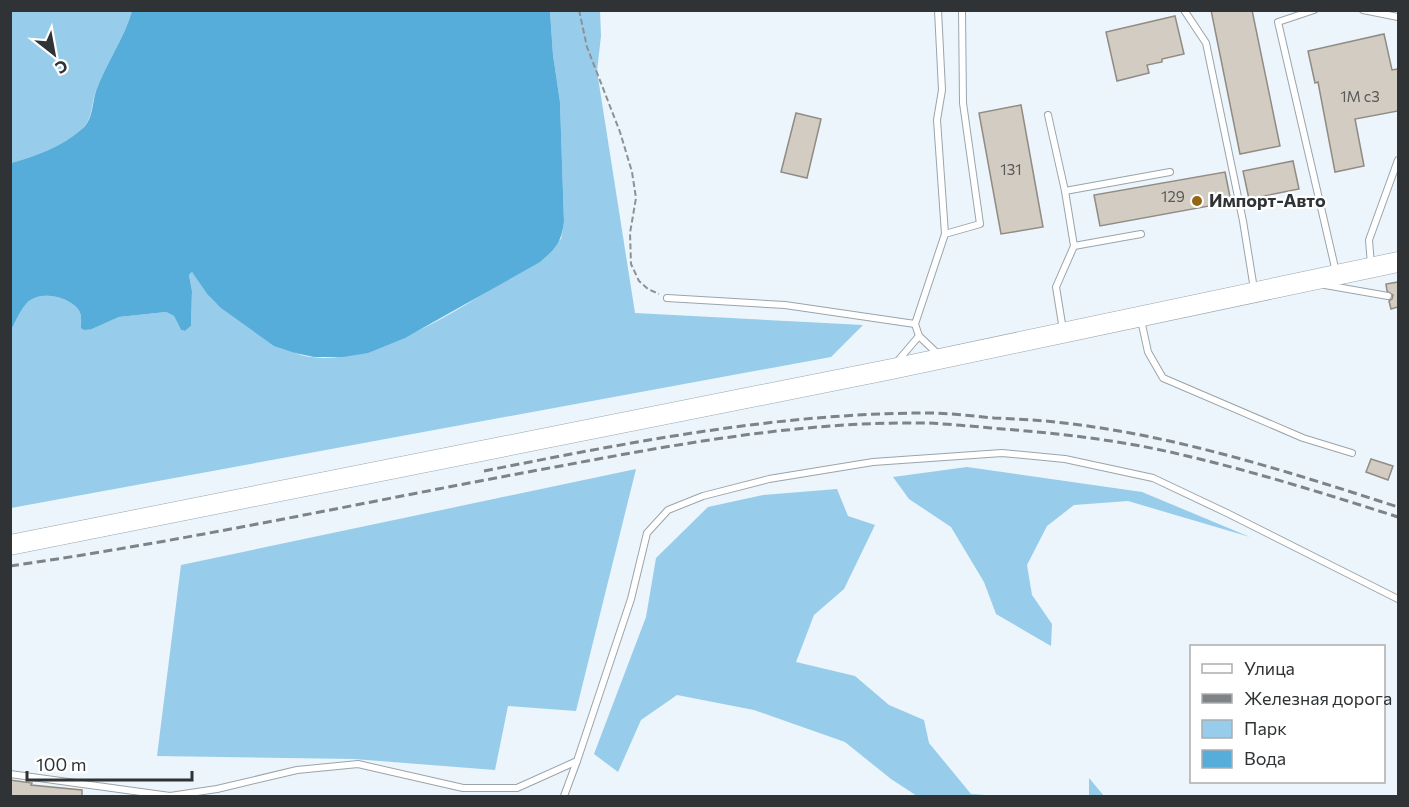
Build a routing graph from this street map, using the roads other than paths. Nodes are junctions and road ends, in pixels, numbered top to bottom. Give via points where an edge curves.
1 (938, 10) edge
2 (962, 10) edge
3 (1184, 10) edge
4 (1314, 10) edge
5 (1363, 10) edge
6 (1398, 17) edge
7 (1048, 115) dead end
8 (1398, 160) edge
9 (1170, 172) dead end
10 (1065, 191) junction
11 (945, 234) junction
12 (1141, 234) dead end
13 (1074, 246) junction
14 (1398, 262) edge
15 (1371, 268) junction
16 (1337, 275) junction
17 (1304, 282) junction
18 (1254, 293) junction
19 (1388, 296) dead end
20 (667, 298) road end
21 (1140, 316) junction
22 (915, 324) junction
23 (1063, 333) junction
24 (918, 336) junction
25 (943, 358) junction
26 (891, 369) junction
27 (1352, 453) dead end
28 (10, 545) edge
29 (1398, 599) edge
30 (577, 761) junction
31 (10, 774) edge
32 (564, 796) edge

1 - 11 lane via 942,90 937,120
2 - 11 lane via 963,103 980,224
3 - 18 lane via 1206,43
4 - 16 lane via 1278,22
5 - 6 lane
7 - 10 lane
8 - 15 lane via 1369,240
9 - 10 lane
10 - 13 lane
11 - 22 lane
12 - 13 lane
13 - 23 lane via 1056,287
14 - 15 main road
15 - 16 main road
16 - 17 main road
17 - 18 main road
17 - 19 lane
18 - 21 main road
20 - 22 lane via 785,305
21 - 23 main road
21 - 27 lane via 1148,352 1163,378 1303,438
22 - 24 lane
23 - 25 main road
24 - 25 lane
24 - 26 lane
25 - 26 main road
26 - 28 main road
29 - 30 lane via 1153,478 1065,459 1002,453 873,462 769,479 703,496 668,510 647,532 631,598
30 - 31 lane via 517,788 463,788 358,764 297,770 170,796
30 - 32 lane

